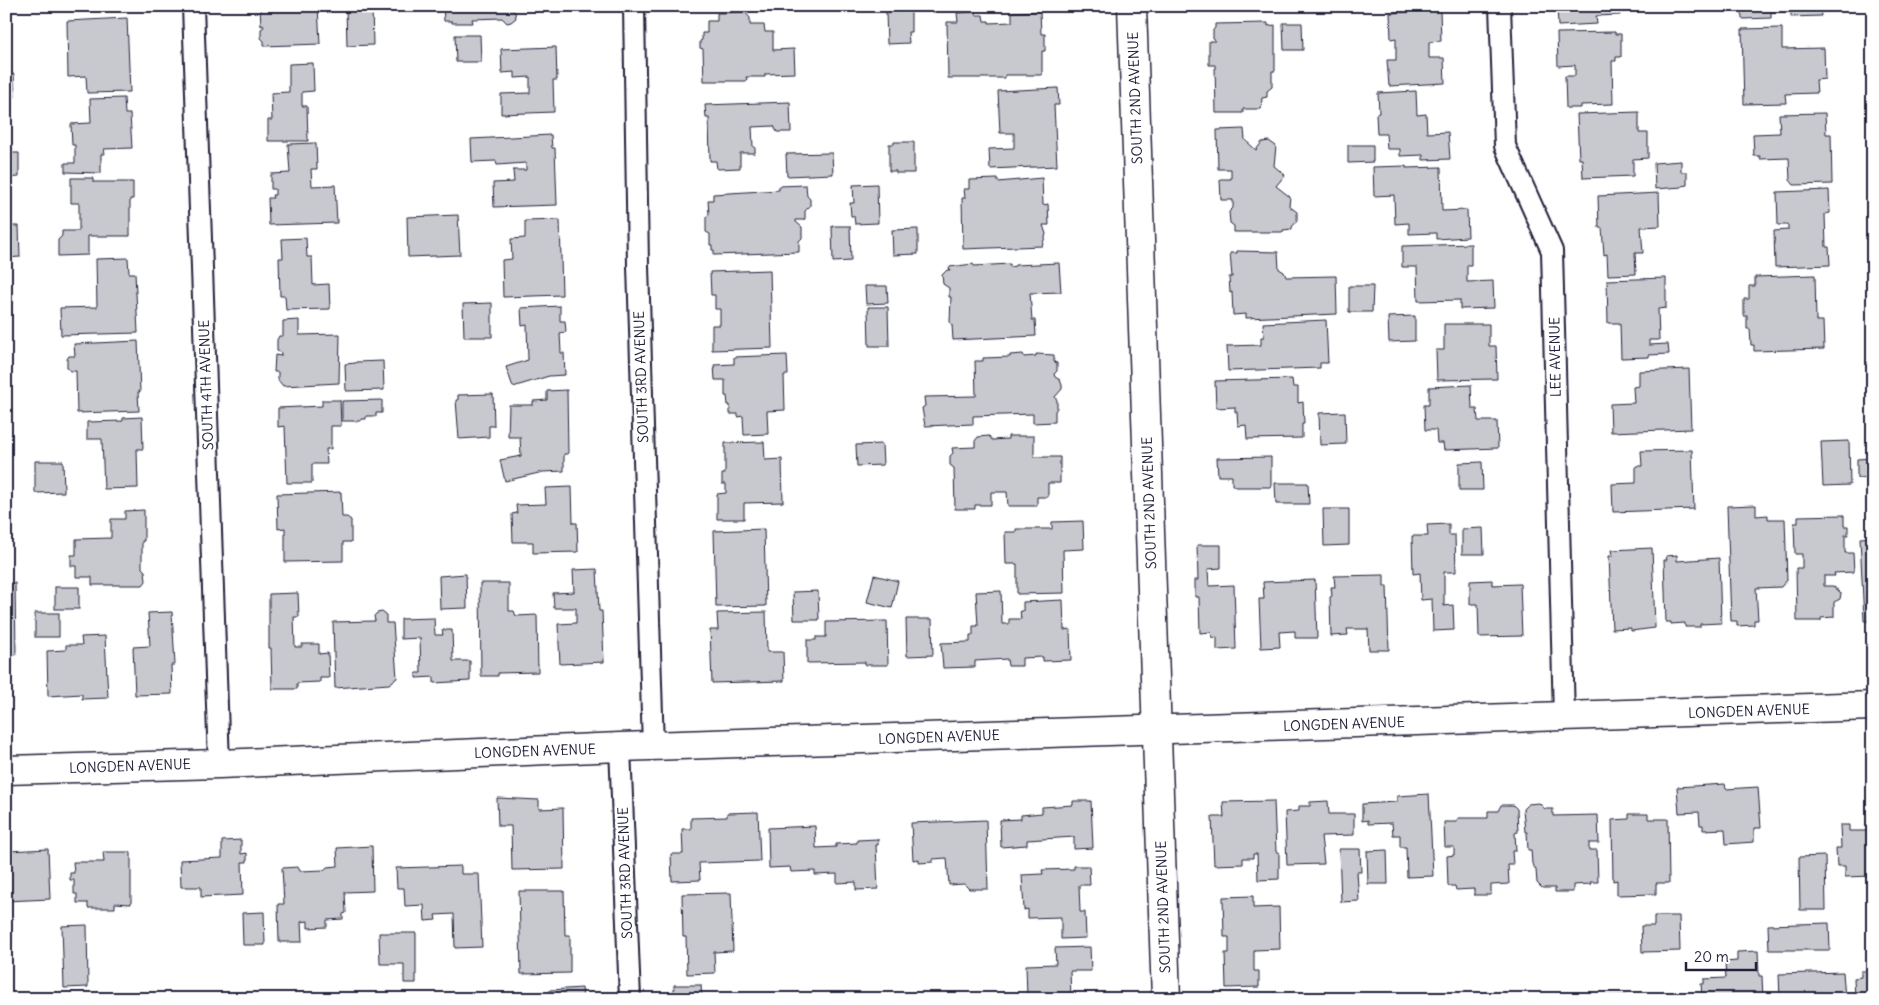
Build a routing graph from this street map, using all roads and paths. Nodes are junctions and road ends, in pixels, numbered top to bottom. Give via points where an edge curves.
1 (193, 6) edge
2 (634, 6) edge
3 (1132, 6) edge
4 (1500, 6) edge
5 (1873, 706) edge
6 (1564, 718) junction
7 (1157, 729) junction
8 (620, 747) junction
9 (653, 747) junction
10 (219, 764) junction
11 (6, 770) edge
12 (630, 999) edge
13 (1166, 999) edge

1 - 10 street, SOUTH 4TH AVENUE
2 - 9 street, SOUTH 3RD AVENUE via 638,266
3 - 7 street, SOUTH 2ND AVENUE
4 - 6 street, LEE AVENUE via 1505,146 1552,251
5 - 6 street, LONGDEN AVENUE
6 - 7 street, LONGDEN AVENUE
7 - 9 street, LONGDEN AVENUE
7 - 13 street, SOUTH 2ND AVENUE
8 - 9 street, LONGDEN AVENUE
8 - 10 street, LONGDEN AVENUE
8 - 12 street, SOUTH 3RD AVENUE
10 - 11 street, LONGDEN AVENUE

